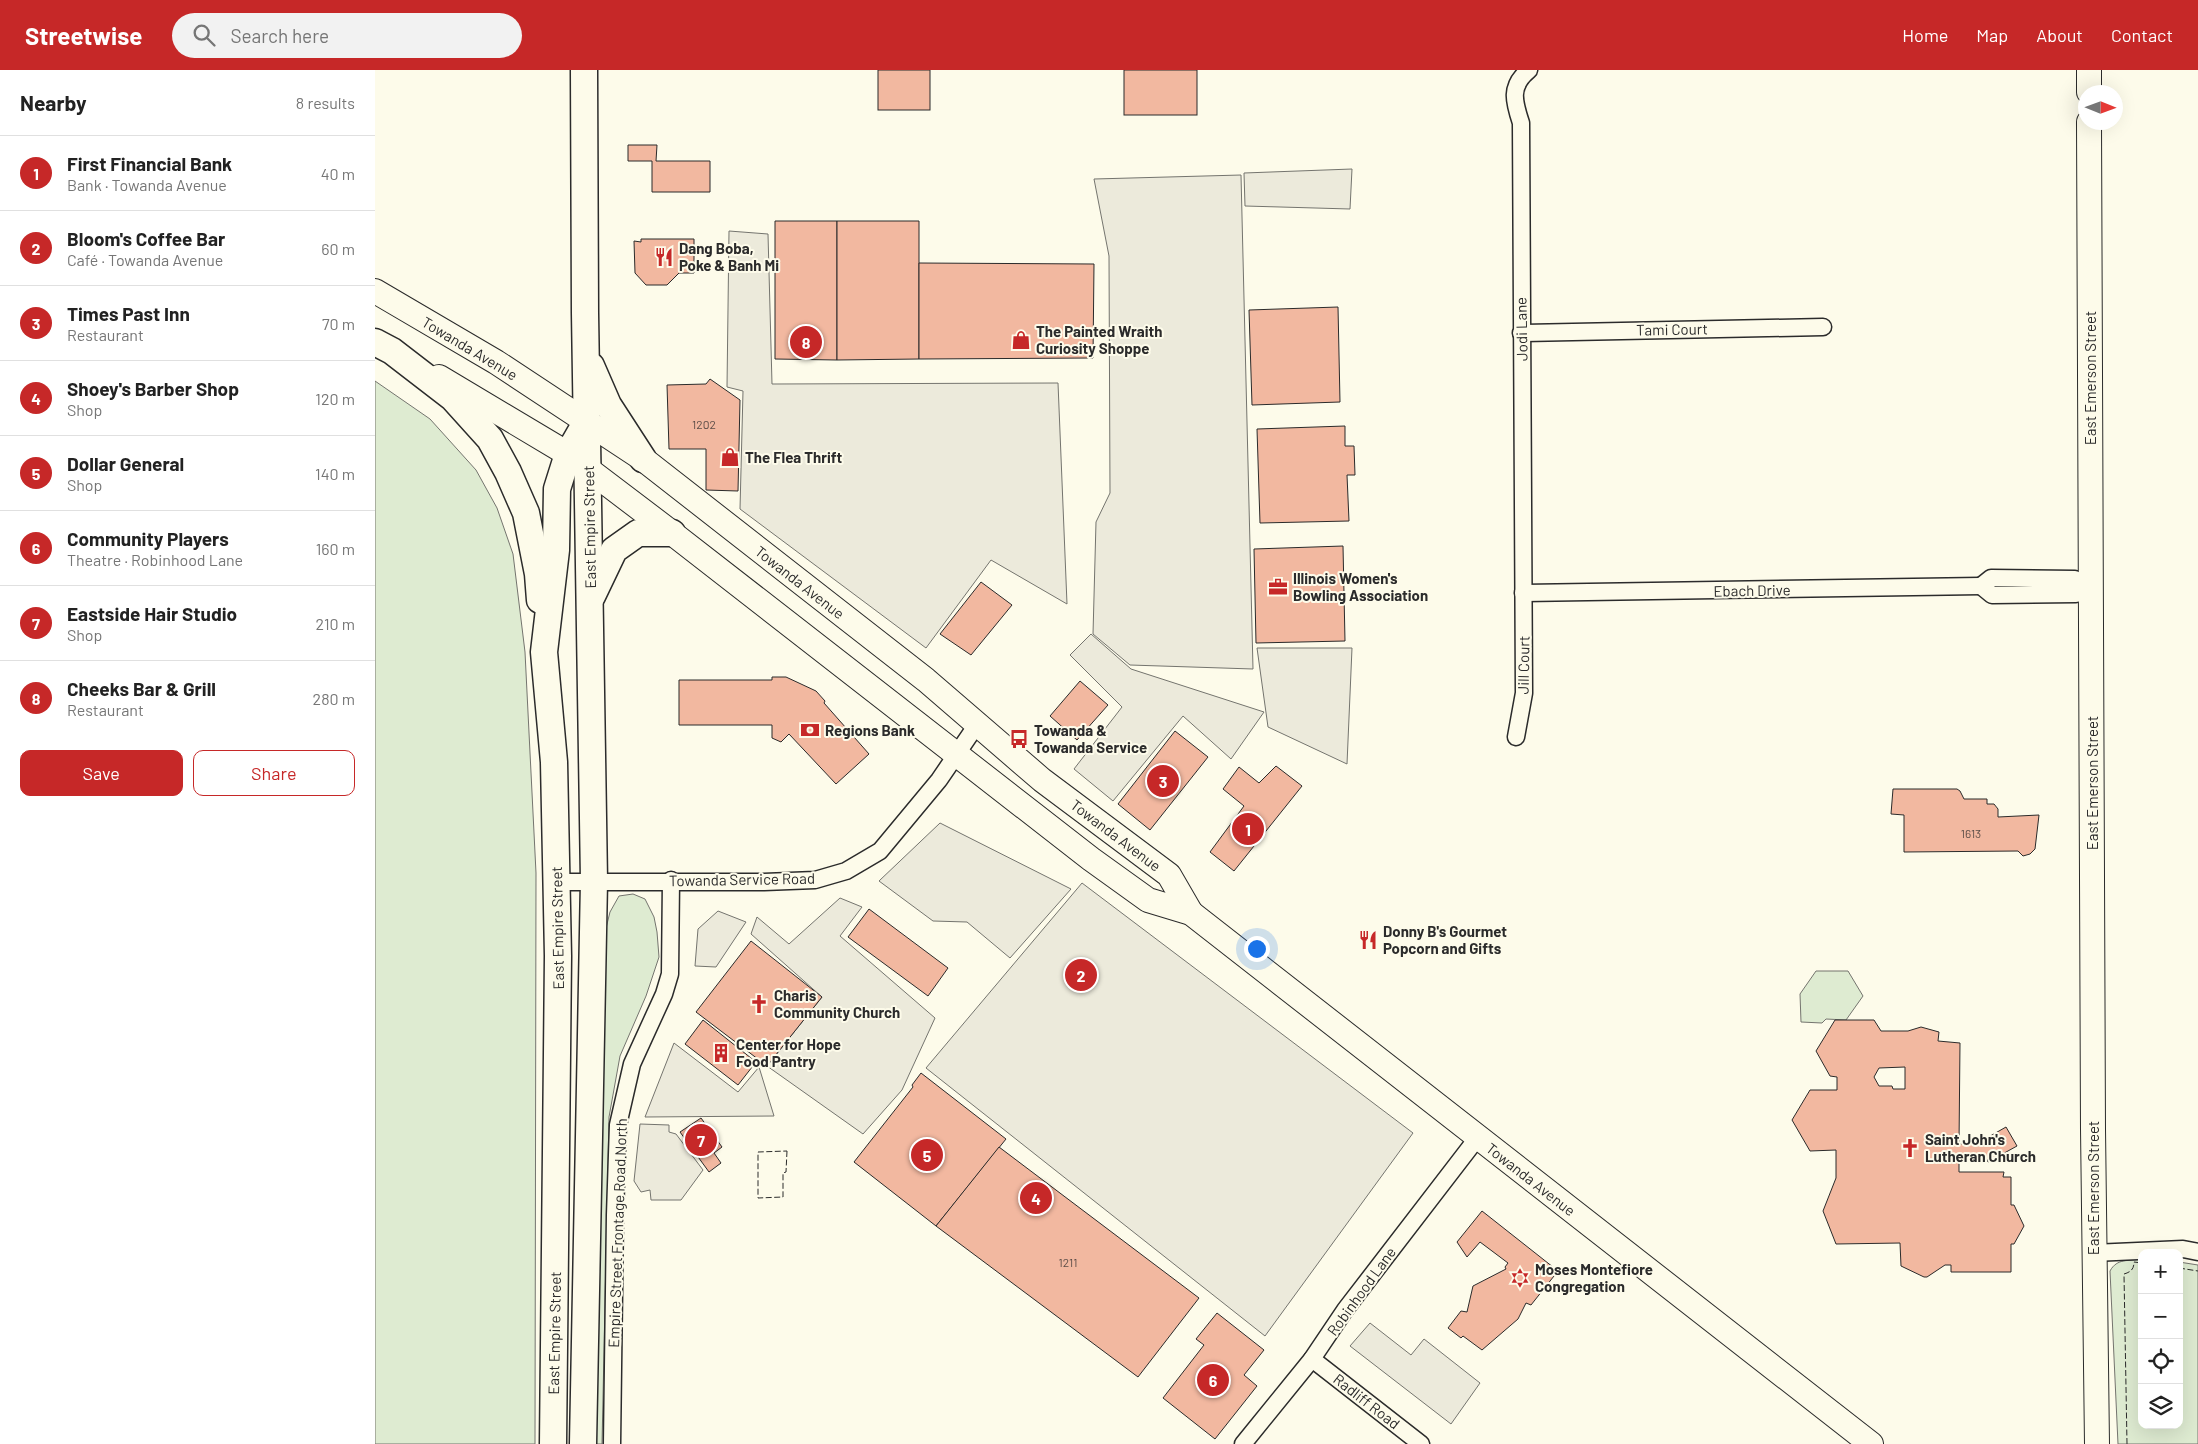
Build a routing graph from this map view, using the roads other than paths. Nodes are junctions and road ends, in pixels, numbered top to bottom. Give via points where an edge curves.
1 (584, 70) edge
2 (1529, 70) edge
3 (2089, 70) edge
4 (2089, 85) edge
5 (2089, 130) edge
6 (375, 291) edge
7 (1823, 327) dead end
8 (1521, 333) junction
9 (383, 347) edge
10 (586, 356) junction
11 (587, 420) junction
12 (643, 459) junction
13 (578, 462) junction
14 (672, 533) junction
15 (2088, 586) junction
16 (1523, 593) junction
17 (590, 601) junction
18 (544, 652) junction
19 (978, 724) junction
20 (1516, 737) dead end
21 (957, 754) junction
22 (671, 880) junction
23 (594, 881) junction
24 (557, 882) junction
25 (1191, 914) junction
26 (1478, 1137) junction
27 (2198, 1252) edge
28 (2093, 1253) junction
29 (1312, 1358) junction
30 (553, 1444) edge
31 (583, 1444) edge
32 (612, 1444) edge
33 (1243, 1444) edge
34 (1421, 1444) edge
35 (1871, 1444) edge
36 (2097, 1444) edge

1 - 10 main road
2 - 8 street, Jodi Lane via 1516,86 1514,102 1521,123
3 - 4 main road
5 - 15 main road, East Emerson Street
6 - 11 main road, Towanda Avenue
7 - 8 street, Tami Court
8 - 16 street, Jodi Lane
9 - 13 main road, Towanda Avenue
9 - 18 main road via 453,398 491,439 526,514 538,574
10 - 11 main road
10 - 12 main road via 608,405
11 - 12 main road, Towanda Avenue
11 - 13 main road, East Empire Street
12 - 19 main road, Towanda Avenue
13 - 14 main road, Towanda Avenue
13 - 17 main road, East Empire Street
13 - 18 main road, East Empire Street via 557,489 556,550
14 - 17 main road via 638,533 614,550
14 - 21 main road, Towanda Avenue
15 - 16 street, Ebach Drive via 2075,579 1991,578 1981,586
15 - 28 main road, East Emerson Street
16 - 20 street, Jill Court via 1524,694
17 - 23 main road, East Empire Street
18 - 24 main road, East Empire Street via 554,762
19 - 21 street, Towanda Service Road
19 - 25 main road, Towanda Avenue via 1042,780 1169,875
21 - 22 street, Towanda Service Road via 880,851 846,871 815,880
21 - 25 main road, Towanda Avenue via 1149,900
22 - 23 street, Towanda Service Road
22 - 32 street, Empire Street Frontage Road North via 670,974 632,1064 618,1125
23 - 24 street, Towanda Service Road
23 - 31 main road, East Empire Street
24 - 30 main road, East Empire Street
25 - 26 main road, Towanda Avenue
26 - 29 street, Robinhood Lane
26 - 35 main road, Towanda Avenue
27 - 28 street via 2183,1249
28 - 36 main road, East Emerson Street
29 - 33 street, Robinhood Lane
29 - 34 street, Radliff Road

